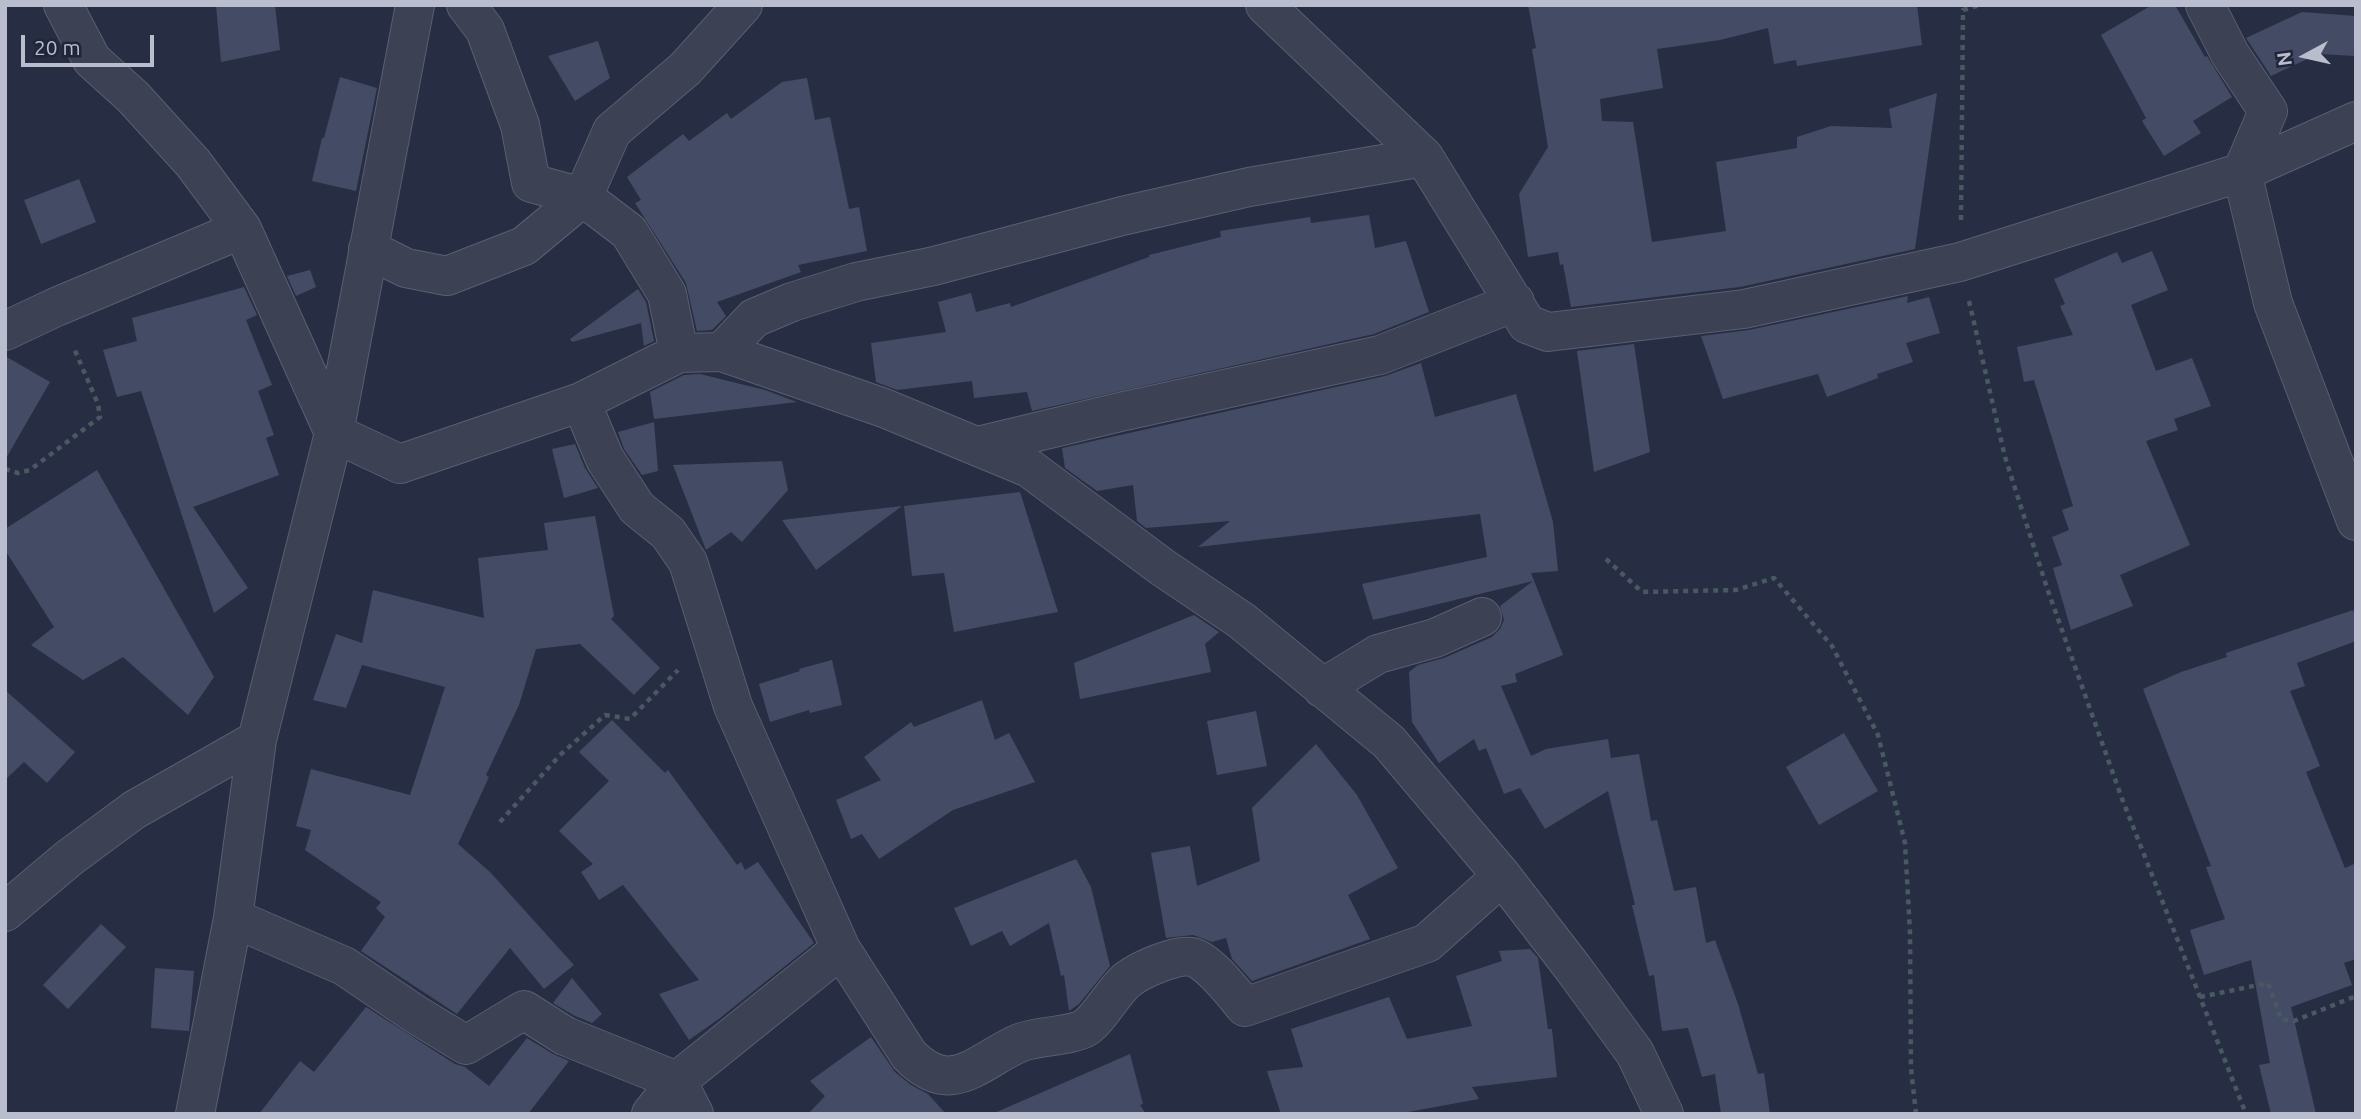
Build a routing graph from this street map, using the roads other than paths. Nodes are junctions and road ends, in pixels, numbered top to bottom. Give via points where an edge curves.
1 (63, 5) edge
2 (415, 5) edge
3 (466, 5) edge
4 (743, 5) edge
5 (1265, 5) edge
6 (2205, 5) edge
7 (2356, 121) edge
8 (1424, 157) junction
9 (2242, 172) junction
10 (583, 197) junction
11 (242, 229) junction
12 (368, 249) junction
13 (1515, 302) junction
14 (5, 331) edge
15 (722, 352) junction
16 (679, 353) junction
17 (581, 402) junction
18 (334, 433) junction
19 (978, 446) junction
20 (2356, 521) edge
21 (1482, 617) dead end
22 (1322, 688) junction
23 (257, 740) junction
24 (1502, 876) junction
25 (5, 912) edge
26 (233, 918) junction
27 (841, 949) junction
28 (686, 1098) edge
29 (195, 1114) edge
30 (651, 1114) edge
31 (1664, 1114) edge

1 - 11 street via 92,60 193,163
2 - 12 street
3 - 10 street via 485,30 520,125 531,183
4 - 10 street via 685,69 612,131
5 - 8 street
6 - 9 street via 2230,54 2268,111
7 - 9 street
8 - 13 street
8 - 15 street via 1249,187 934,267 856,282 754,318
9 - 13 street via 1960,262 1744,309 1548,332 1527,324
9 - 20 street via 2273,303
10 - 12 street via 524,246 447,276 406,268
10 - 16 street via 629,232 667,294
11 - 14 street
11 - 18 street
12 - 18 street
13 - 19 street via 1380,355
15 - 16 street
15 - 19 street
16 - 17 street
17 - 18 street via 400,464
17 - 27 street via 605,459 637,508 668,533 688,562 733,706
18 - 23 street
19 - 22 street via 1029,468 1242,621
21 - 22 street via 1435,638 1378,654
22 - 24 street via 1389,742
23 - 25 street via 134,810
23 - 26 street
24 - 27 street via 1427,943 1342,975 1245,1007 1202,962 1192,956 1168,960 1127,980 1084,1028 1023,1042 962,1074 931,1072 909,1055
24 - 31 street via 1635,1053
26 - 28 street via 344,965 466,1045 524,1010
26 - 29 street
27 - 28 street
28 - 30 street

